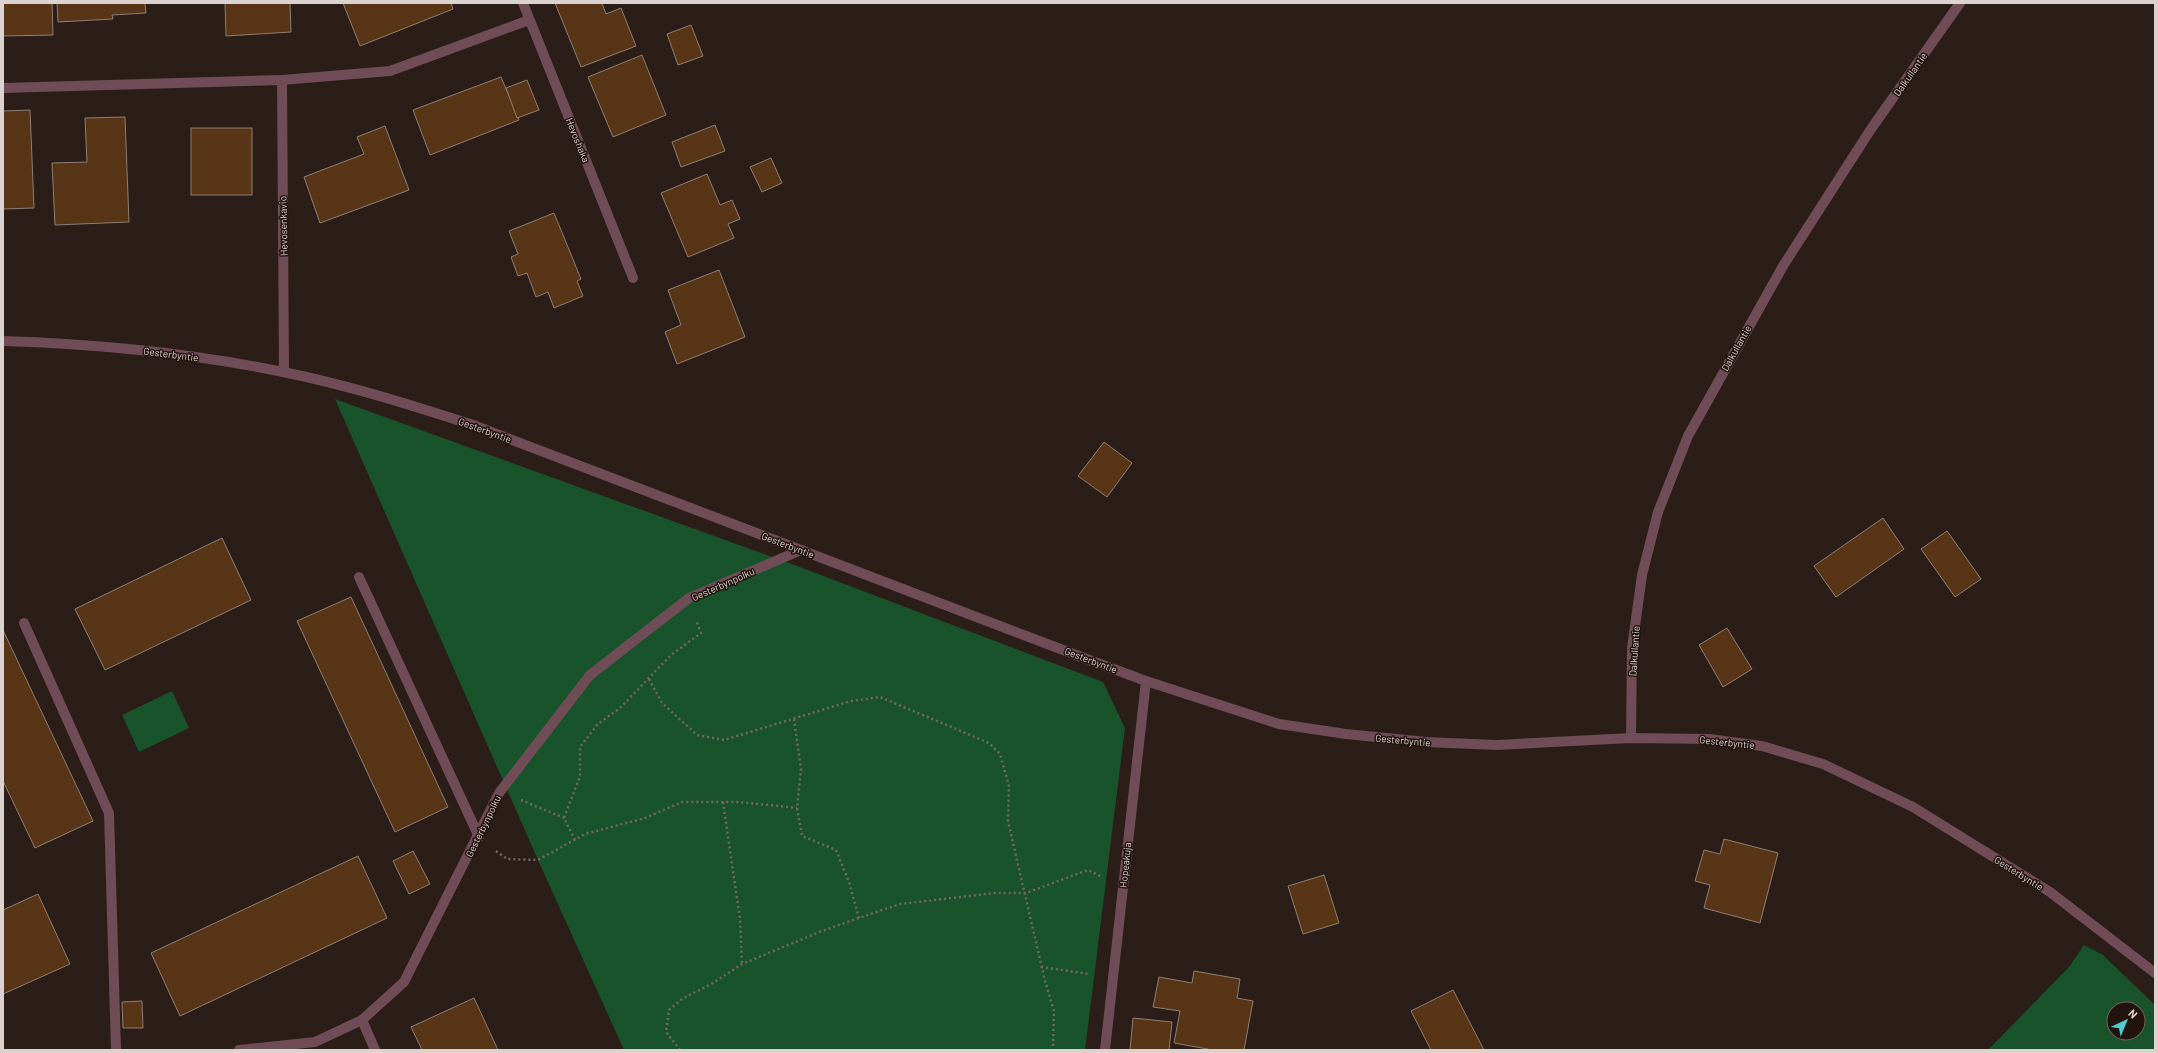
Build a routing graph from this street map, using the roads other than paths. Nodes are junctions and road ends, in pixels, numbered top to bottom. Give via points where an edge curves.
1 (523, 3) edge
2 (1960, 3) edge
3 (529, 20) junction
4 (282, 80) junction
5 (3, 88) edge
6 (632, 278) dead end
7 (3, 341) edge
8 (284, 372) junction
9 (801, 550) junction
10 (359, 577) dead end
11 (24, 623) dead end
12 (1146, 681) junction
13 (1631, 738) junction
14 (479, 837) junction
15 (2155, 973) edge
16 (362, 1020) junction
17 (116, 1050) edge
18 (239, 1050) edge
19 (375, 1050) edge
20 (1105, 1050) edge

1 - 3 street, Hevoshaka
2 - 13 street, Dalkullantie via 1871,129 1783,266 1688,436 1658,512 1642,575 1632,648
3 - 4 street via 390,71
3 - 6 street, Hevoshaka
4 - 5 street
4 - 8 street, Hevosenkavio
7 - 8 street, Gesterbyntie via 119,348 218,360
8 - 9 street, Gesterbyntie via 391,399 473,425
9 - 12 street, Gesterbyntie
9 - 14 street, Gesterbynpolku via 689,598 590,675 499,793
10 - 14 street
11 - 17 street via 109,813
12 - 13 street, Gesterbyntie via 1278,724 1346,734 1426,742 1497,745
12 - 20 street, Hopeakuja
13 - 15 street, Gesterbyntie via 1709,739 1762,746 1823,764 1913,807 2050,892
14 - 16 street, Gesterbynpolku via 404,982
16 - 18 street, Gesterbynpolku via 315,1042
16 - 19 street

